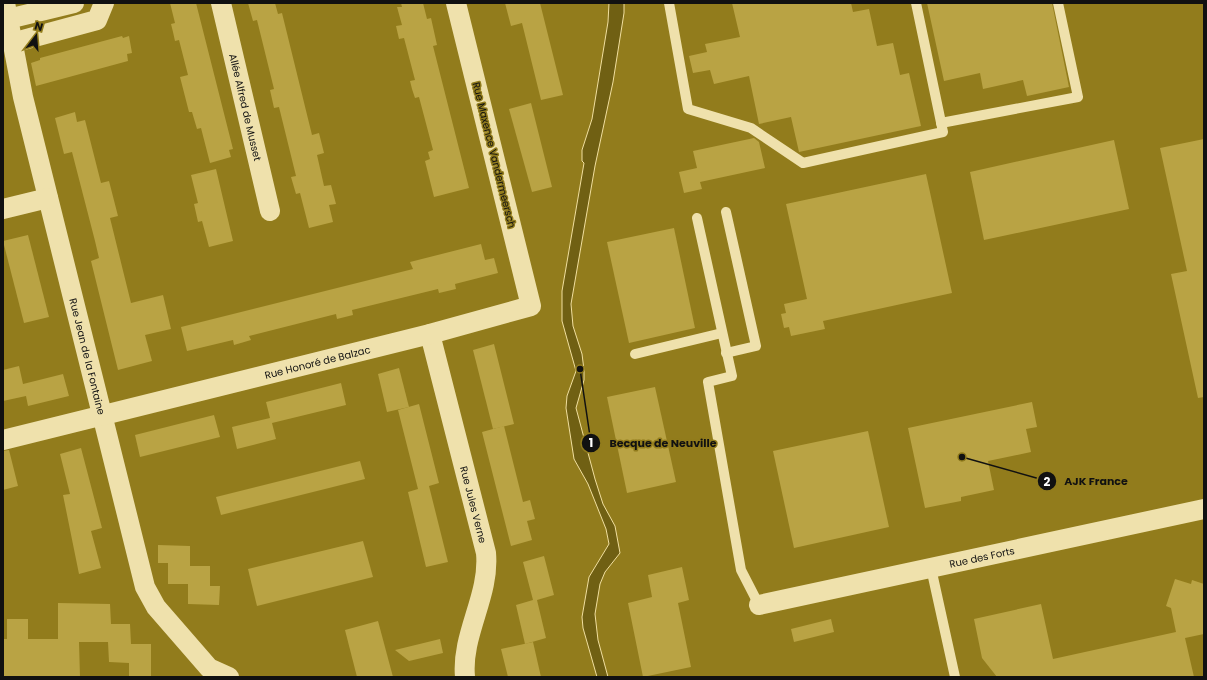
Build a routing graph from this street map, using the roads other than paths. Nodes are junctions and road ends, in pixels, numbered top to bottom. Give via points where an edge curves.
1 (74, 3) edge
2 (104, 3) edge
3 (221, 3) edge
4 (456, 3) edge
5 (669, 3) edge
6 (916, 3) edge
7 (1058, 3) edge
8 (7, 11) edge
9 (12, 43) junction
10 (940, 122) junction
11 (48, 198) junction
12 (3, 209) edge
13 (270, 211) dead end
14 (726, 212) dead end
15 (697, 218) dead end
16 (531, 306) joint
17 (722, 333) junction
18 (430, 334) junction
19 (726, 353) junction
20 (635, 354) dead end
21 (102, 415) junction
22 (3, 440) edge
23 (1204, 509) edge
24 (932, 568) junction
25 (759, 605) joint
26 (229, 677) edge
27 (465, 677) edge
28 (955, 677) edge

1 - 8 street
2 - 9 street via 98,20
3 - 13 street, Allée Alfred de Musset
4 - 16 street, Rue Maxence Vandermeersch
5 - 10 lane via 688,109 751,128 803,163 942,132
6 - 10 lane
7 - 10 lane via 1078,97
8 - 9 street, Rue Jean de la Fontaine
9 - 11 street, Rue Jean de la Fontaine
11 - 12 street
11 - 21 street, Rue Jean de la Fontaine
14 - 19 lane via 756,346
15 - 17 lane
16 - 18 street, Rue Honoré de Balzac
17 - 19 lane
17 - 20 lane
18 - 21 street, Rue Honoré de Balzac
18 - 27 street, Rue Jules Verne via 486,552 485,583 467,648
19 - 25 lane via 732,376 708,382 741,570
21 - 22 street, Rue Honoré de Balzac
21 - 26 street, Rue Jean de la Fontaine via 149,597 209,668
23 - 24 street, Rue des Forts
24 - 25 street, Rue des Forts
24 - 28 lane

